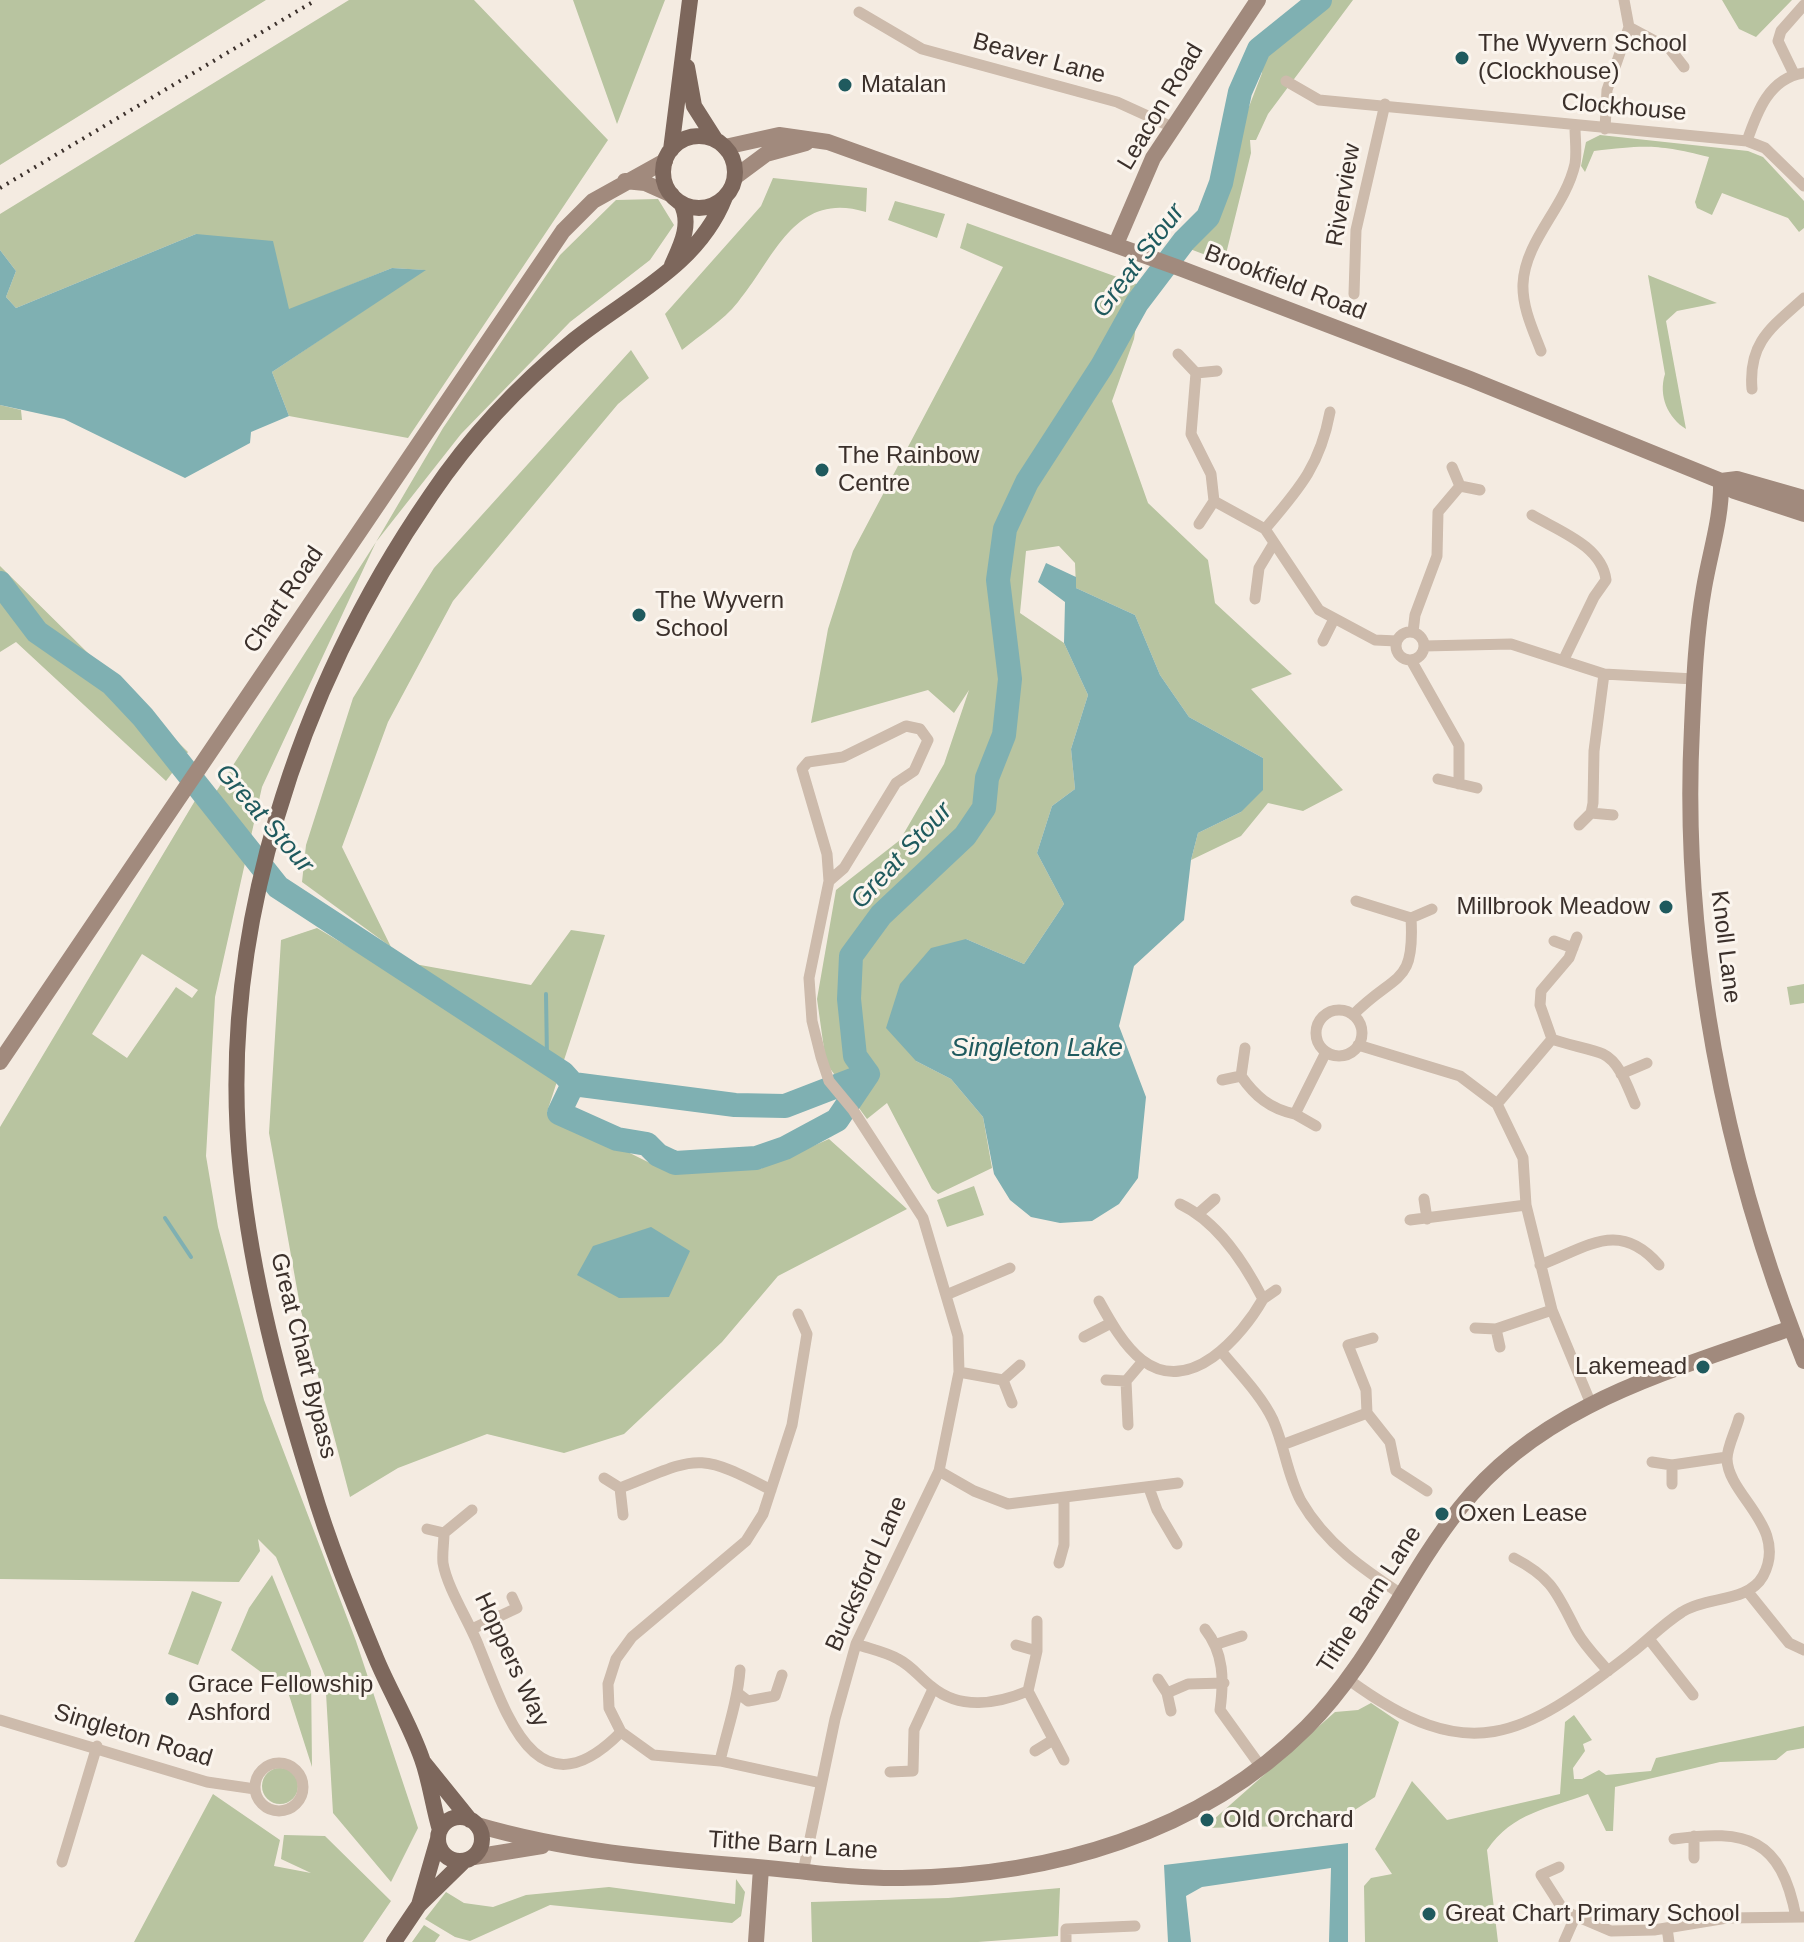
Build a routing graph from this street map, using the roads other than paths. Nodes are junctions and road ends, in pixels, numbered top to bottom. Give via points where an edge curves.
1 (690, 0) edge
2 (1258, 0) edge
3 (1624, 0) edge
4 (1804, 5) edge
5 (859, 12) dead end
6 (1629, 27) junction
7 (684, 45) junction
8 (1684, 67) dead end
9 (1799, 74) edge
10 (1286, 81) dead end
11 (1385, 104) junction
12 (1172, 127) junction
13 (1575, 127) junction
14 (1605, 129) junction
15 (1747, 141) junction
16 (828, 142) junction
17 (720, 143) junction
18 (668, 155) junction
19 (735, 177) junction
20 (625, 181) junction
21 (1804, 186) edge
22 (725, 197) junction
23 (676, 199) junction
24 (1116, 244) junction
25 (670, 270) junction
26 (1354, 294) dead end
27 (1804, 298) edge
28 (1541, 351) dead end
29 (1178, 354) dead end
30 (1217, 371) dead end
31 (1196, 373) junction
32 (1752, 389) dead end
33 (1330, 412) dead end
34 (1452, 467) dead end
35 (1721, 481) junction
36 (1460, 486) junction
37 (1480, 490) dead end
38 (1804, 498) edge
39 (1214, 501) junction
40 (1804, 514) edge
41 (1532, 515) dead end
42 (1199, 524) dead end
43 (1265, 529) junction
44 (1274, 543) junction
45 (1255, 599) dead end
46 (1334, 619) junction
47 (1413, 632) junction
48 (1323, 641) dead end
49 (1397, 641) junction
50 (1424, 646) junction
51 (1564, 659) junction
52 (1411, 660) junction
53 (1604, 674) junction
54 (1694, 679) junction
55 (1438, 779) dead end
56 (1459, 784) junction
57 (1477, 788) dead end
58 (1591, 813) junction
59 (1613, 815) dead end
60 (1579, 825) dead end
61 (829, 881) junction
62 (1356, 901) dead end
63 (1432, 909) dead end
64 (1411, 918) junction
65 (1554, 941) dead end
66 (1353, 1015) junction
67 (1552, 1039) junction
68 (1358, 1045) junction
69 (1245, 1048) dead end
70 (1326, 1052) junction
71 (0, 1062) edge
72 (1647, 1063) dead end
73 (1621, 1074) junction
74 (1241, 1076) junction
75 (1222, 1080) dead end
76 (1497, 1104) junction
77 (1635, 1104) dead end
78 (1295, 1114) junction
79 (1316, 1126) dead end
80 (1215, 1199) dead end
81 (1424, 1199) dead end
82 (1180, 1204) dead end
83 (1526, 1205) junction
84 (1199, 1213) junction
85 (1427, 1219) junction
86 (1410, 1220) dead end
87 (1540, 1265) junction
88 (1659, 1265) dead end
89 (1010, 1268) dead end
90 (1276, 1290) dead end
91 (946, 1295) junction
92 (1263, 1299) junction
93 (1099, 1301) dead end
94 (1552, 1310) junction
95 (798, 1314) dead end
96 (1111, 1323) junction
97 (1475, 1328) dead end
98 (1791, 1328) junction
99 (1496, 1329) junction
100 (1084, 1337) dead end
101 (1373, 1338) dead end
102 (1500, 1347) dead end
103 (1221, 1351) junction
104 (1143, 1361) junction
105 (1804, 1361) edge
106 (1020, 1365) dead end
107 (959, 1372) junction
108 (1003, 1380) junction
109 (1106, 1380) dead end
110 (1126, 1381) junction
111 (1012, 1403) dead end
112 (1591, 1404) junction
113 (1367, 1413) junction
114 (1739, 1418) dead end
115 (1128, 1425) dead end
116 (1282, 1445) junction
117 (1727, 1457) junction
118 (1652, 1462) dead end
119 (1672, 1465) junction
120 (939, 1471) junction
121 (604, 1478) dead end
122 (1178, 1483) dead end
123 (1672, 1484) dead end
124 (620, 1488) junction
125 (1149, 1488) junction
126 (771, 1490) junction
127 (1427, 1491) dead end
128 (1064, 1499) junction
129 (472, 1510) dead end
130 (623, 1515) dead end
131 (427, 1529) dead end
132 (444, 1533) junction
133 (1177, 1544) dead end
134 (1514, 1558) dead end
135 (1059, 1563) dead end
136 (1748, 1592) junction
137 (1404, 1596) junction
138 (512, 1597) dead end
139 (1037, 1621) dead end
140 (472, 1629) junction
141 (1205, 1629) dead end
142 (1242, 1636) dead end
143 (1649, 1639) junction
144 (856, 1644) junction
145 (1217, 1644) junction
146 (1016, 1645) dead end
147 (1804, 1650) edge
148 (1037, 1651) junction
149 (740, 1670) dead end
150 (1608, 1671) junction
151 (782, 1675) dead end
152 (1158, 1679) dead end
153 (1349, 1680) junction
154 (1224, 1683) junction
155 (933, 1689) junction
156 (1028, 1691) junction
157 (1167, 1693) junction
158 (739, 1694) junction
159 (1693, 1695) dead end
160 (1171, 1711) dead end
161 (0, 1720) edge
162 (621, 1732) junction
163 (1053, 1740) junction
164 (97, 1746) junction
165 (1035, 1751) dead end
166 (1064, 1760) dead end
167 (720, 1761) junction
168 (423, 1762) junction
169 (1261, 1767) junction
170 (890, 1772) dead end
171 (821, 1783) junction
172 (255, 1789) junction
173 (474, 1822) junction
174 (439, 1834) junction
175 (1694, 1836) junction
176 (1674, 1839) dead end
177 (548, 1845) junction
178 (1694, 1858) dead end
179 (469, 1859) junction
180 (62, 1862) dead end
181 (1559, 1867) dead end
182 (761, 1868) junction
183 (803, 1872) junction
184 (419, 1905) junction
185 (1575, 1917) junction
186 (1800, 1917) edge
187 (1135, 1926) dead end
188 (1667, 1928) junction
189 (394, 1942) edge
190 (756, 1942) edge
191 (1066, 1942) edge
192 (1564, 1942) edge
193 (1669, 1942) edge

1 - 7 main road
2 - 12 street, Leacon Road
3 - 6 street
4 - 9 street via 1778,41
5 - 12 street, Beaver Lane via 894,36 950,58 1140,110
6 - 8 street via 1670,49
6 - 14 street via 1607,90
7 - 17 main road via 694,106
7 - 18 main road
9 - 15 street via 1773,88
10 - 11 street, Clockhouse via 1319,100
11 - 13 street, Clockhouse
11 - 26 street, Riverview via 1356,230
12 - 24 street, Leacon Road
13 - 14 street, Clockhouse
13 - 28 street via 1572,174 1524,271 1525,301
14 - 15 street, Clockhouse
15 - 21 street, Clockhouse via 1765,148
16 - 17 street, Brookfield Road via 779,135
16 - 19 street, Brookfield Road via 777,150
16 - 24 street, Brookfield Road
17 - 18 main road via 691,137
17 - 19 main road via 734,161
18 - 20 street, Chart Road
18 - 23 main road via 664,182
19 - 22 main road
20 - 23 street via 645,183
20 - 71 street, Chart Road via 593,201 563,231
22 - 23 main road via 704,208
22 - 25 main road, Great Chart Bypass via 705,236
23 - 25 main road via 686,212 686,228
24 - 35 street, Brookfield Road
25 - 168 main road, Great Chart Bypass via 542,368 435,488 349,632 315,704 258,892 240,1007 239,1089 240,1168 254,1263 313,1490 376,1658
27 - 32 street via 1771,328 1752,356
29 - 31 street
30 - 31 street
31 - 39 street via 1191,434 1211,474
33 - 43 street via 1308,479
34 - 36 street
35 - 38 street, Brookfield Road via 1737,479
35 - 40 street, Brookfield Road via 1734,491
35 - 54 street, Knoll Lane via 1722,508 1703,591
36 - 37 street
36 - 47 street via 1438,512 1437,556
39 - 42 street
39 - 43 street
41 - 51 street via 1594,553 1605,568 1606,580
43 - 44 street
44 - 45 street via 1259,568
44 - 46 street via 1312,603
46 - 48 street
46 - 49 street via 1375,640
47 - 49 street
47 - 50 street
49 - 52 street via 1399,654
50 - 51 street via 1511,644
50 - 52 street
51 - 53 street
52 - 56 street via 1459,745
53 - 54 street
53 - 58 street
54 - 98 street, Knoll Lane via 1690,816 1698,955 1744,1178 1768,1268
55 - 56 street
56 - 57 street
58 - 59 street
58 - 60 street
61 - 61 street, Bucksford Lane via 827,854 802,769 808,762 843,757 906,726 920,729 928,740 919,763 896,783 844,868
61 - 91 street, Bucksford Lane via 809,978 812,1021 837,1090 917,1204
62 - 64 street
63 - 64 street
64 - 66 street via 1413,951 1405,974
65 - 67 street via 1575,942 1569,958 1541,991 1540,1005
66 - 68 street via 1362,1035
66 - 70 street via 1334,1010 1317,1023 1318,1044
67 - 73 street via 1603,1054
67 - 76 street
68 - 70 street via 1343,1056
68 - 76 street via 1460,1076
69 - 74 street
70 - 78 street
72 - 73 street
73 - 77 street
74 - 75 street
74 - 78 street via 1268,1105
76 - 83 street via 1523,1158
78 - 79 street
80 - 84 street
81 - 85 street
82 - 84 street
83 - 85 street
83 - 87 street
84 - 92 street via 1245,1266
85 - 86 street
87 - 88 street via 1607,1240 1628,1239
87 - 94 street
89 - 91 street
90 - 92 street
91 - 107 street, Bucksford Lane via 958,1336
92 - 103 street via 1250,1323
93 - 96 street
94 - 99 street
94 - 112 street
95 - 126 street via 807,1334 792,1425
96 - 100 street
96 - 104 street
97 - 99 street
98 - 105 street, Knoll Lane
98 - 112 street, Tithe Barn Lane
99 - 102 street
101 - 113 street via 1348,1345 1366,1390
103 - 104 street via 1194,1369 1171,1370
103 - 116 street via 1267,1410
104 - 110 street
106 - 108 street
107 - 108 street
107 - 120 street, Bucksford Lane
108 - 111 street
109 - 110 street
110 - 115 street
112 - 137 street, Tithe Barn Lane via 1525,1444 1481,1485 1460,1507
113 - 116 street
113 - 127 street via 1390,1442 1396,1471
114 - 117 street
116 - 137 street via 1289,1477 1324,1532 1360,1567
117 - 119 street
117 - 136 street via 1763,1525 1768,1546 1762,1577
118 - 119 street
119 - 123 street
120 - 128 street via 1008,1504
120 - 144 street, Bucksford Lane
121 - 124 street
122 - 125 street
124 - 126 street via 693,1460 728,1467
124 - 130 street
125 - 128 street
125 - 133 street
126 - 162 street via 746,1541 632,1637 616,1659 608,1684 609,1708
128 - 135 street
129 - 132 street
131 - 132 street
132 - 140 street, Hoppers Way via 443,1564
134 - 150 street via 1540,1571 1558,1591 1578,1634
136 - 143 street via 1683,1611
136 - 147 street via 1789,1643
137 - 153 street, Tithe Barn Lane
138 - 140 street via 517,1608
139 - 148 street
140 - 162 street, Hoppers Way via 514,1731 535,1755 554,1763 576,1762 601,1752
141 - 145 street
142 - 145 street
143 - 150 street
143 - 159 street
144 - 155 street via 897,1658
144 - 171 street, Bucksford Lane
145 - 154 street
146 - 148 street
148 - 156 street
149 - 158 street
150 - 153 street via 1536,1720 1476,1734 1412,1721
151 - 158 street via 775,1696 748,1701
152 - 157 street
153 - 169 street, Tithe Barn Lane
154 - 157 street via 1188,1684
154 - 169 street via 1220,1710
155 - 156 street via 985,1704
155 - 170 street via 914,1730 913,1771
156 - 163 street
157 - 160 street
158 - 167 street
161 - 164 street, Singleton Road
162 - 167 street via 653,1755
163 - 165 street
163 - 166 street
164 - 172 street, Singleton Road via 207,1782
164 - 180 street
167 - 171 street
168 - 173 main road, Great Chart Bypass
168 - 174 main road, Great Chart Bypass
169 - 183 street, Tithe Barn Lane via 1212,1800 1113,1847 1065,1860 901,1878
171 - 183 street, Bucksford Lane
172 - 172 street, Singleton Road via 259,1772 275,1762 292,1766 304,1786 297,1804 279,1812 267,1809
173 - 174 main road via 450,1820
173 - 177 street, Tithe Barn Lane
173 - 179 main road via 482,1838
174 - 179 main road via 446,1856
174 - 184 main road
175 - 176 street
175 - 178 street
175 - 186 street via 1737,1837 1772,1855 1784,1870
177 - 179 street, Tithe Barn Lane
177 - 182 street, Tithe Barn Lane
179 - 184 main road
181 - 185 street via 1541,1875 1560,1909
182 - 183 street, Tithe Barn Lane
182 - 190 street
184 - 189 main road
185 - 188 street via 1621,1932
185 - 192 street
186 - 188 street via 1727,1918
187 - 191 street via 1066,1929
188 - 193 street

